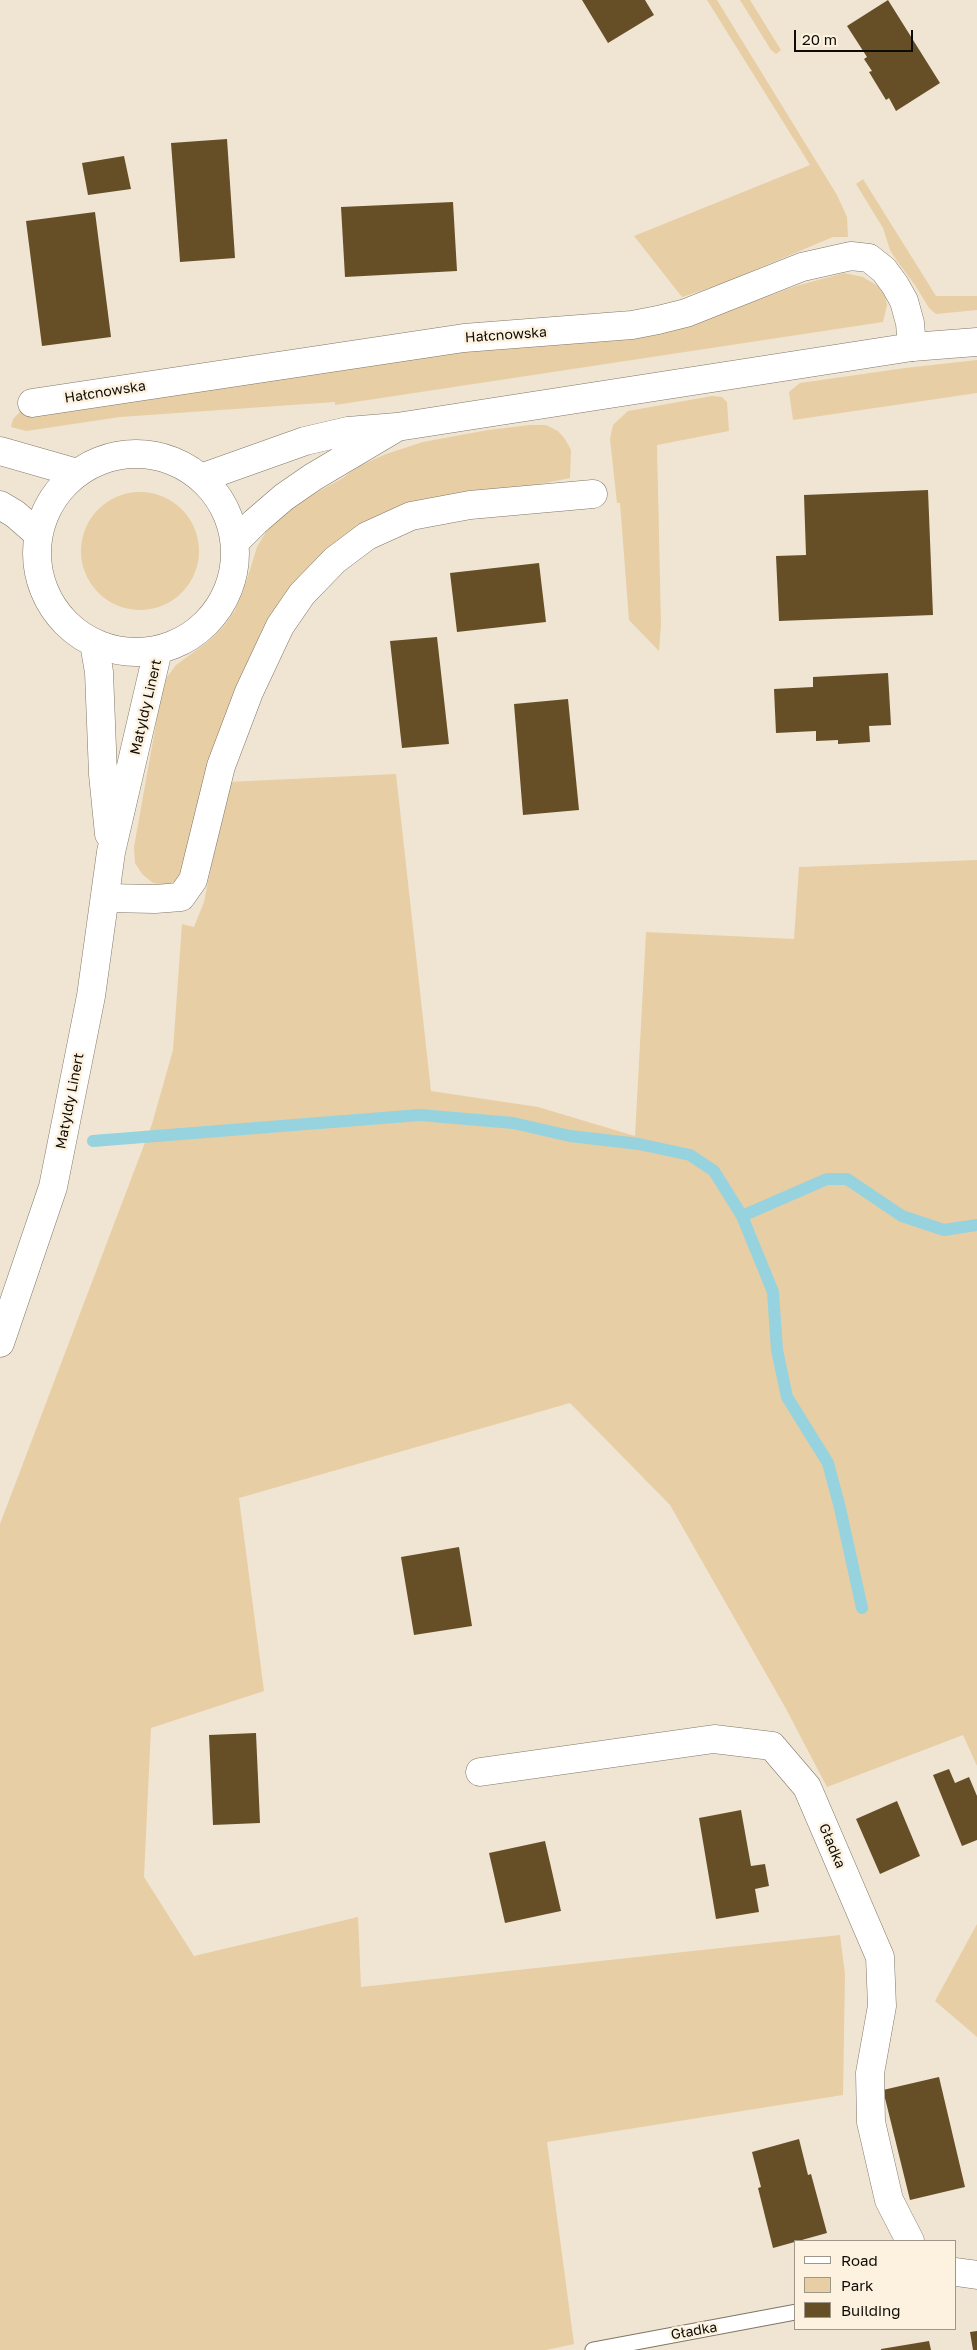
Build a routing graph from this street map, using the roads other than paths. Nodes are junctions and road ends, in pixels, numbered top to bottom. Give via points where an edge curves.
1 (977, 342) edge
2 (912, 347) junction
3 (32, 403) dead end
4 (397, 427) junction
5 (0, 451) edge
6 (77, 473) junction
7 (201, 478) junction
8 (593, 494) dead end
9 (0, 505) edge
10 (38, 534) junction
11 (235, 542) junction
12 (94, 643) junction
13 (158, 650) junction
14 (111, 852) junction
15 (106, 898) junction
16 (0, 1343) edge
17 (480, 1772) dead end
18 (909, 2240) edge
19 (957, 2272) edge
20 (977, 2275) edge
21 (794, 2312) edge
22 (593, 2350) edge

1 - 2 street
2 - 3 street, Hałcnowska via 904,301 895,285 869,258 851,256 802,267 686,313 632,325 464,338
2 - 4 street
4 - 7 street via 348,431 306,440
4 - 11 street via 284,497
5 - 6 street
6 - 7 street via 100,460 126,454 153,455 178,463
6 - 10 street via 52,500
7 - 11 street via 228,514
8 - 15 street via 470,505 410,516 367,536 335,560 302,594 280,626 249,692 221,766 194,880 181,897
9 - 10 street
10 - 12 street via 38,567 47,598 67,625
11 - 13 street via 234,571 225,598 214,614 185,640
12 - 13 street via 126,652
12 - 14 street, Matyldy Linert via 99,672 103,774
13 - 14 street, Matyldy Linert
14 - 15 street, Matyldy Linert
15 - 16 street, Matyldy Linert via 91,996 53,1187
17 - 18 street, Gładka via 714,1739 772,1746 807,1787 880,1957 882,2006 870,2073 871,2122 889,2200
19 - 20 street
21 - 22 lane, Gładka

